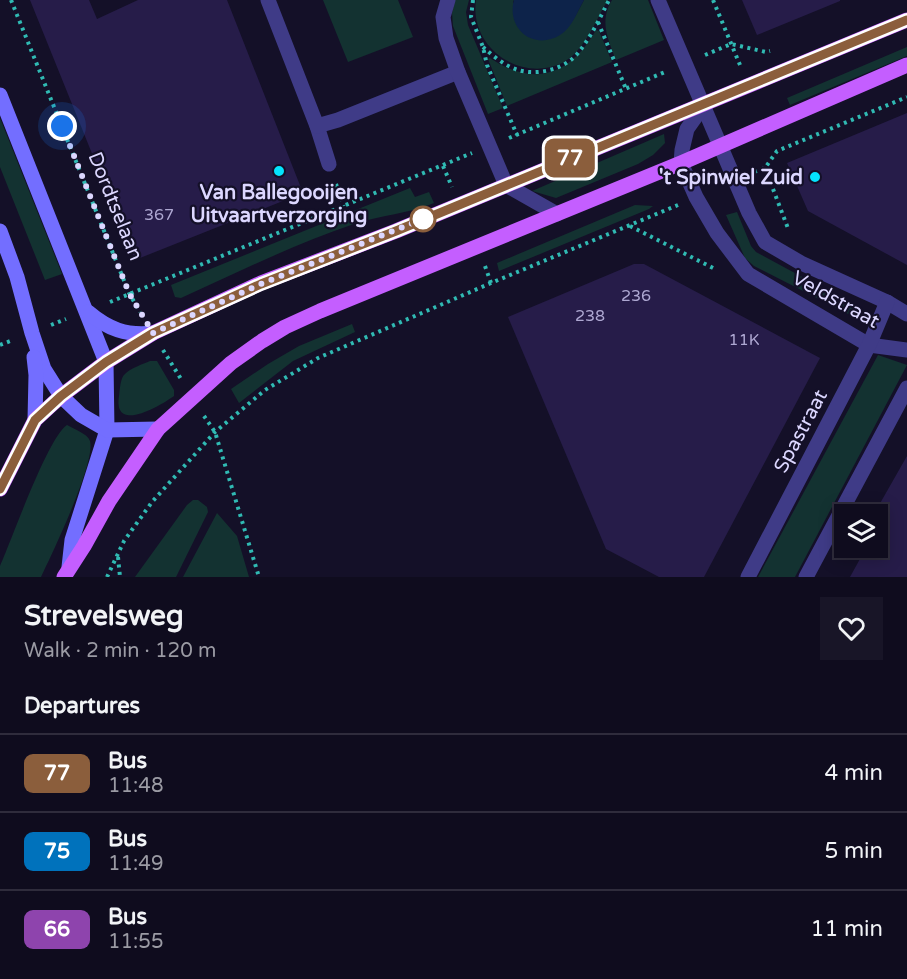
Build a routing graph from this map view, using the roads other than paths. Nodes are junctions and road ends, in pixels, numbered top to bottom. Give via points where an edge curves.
1 (268, 0) edge
2 (448, 0) edge
3 (658, 0) edge
4 (907, 20) edge
5 (907, 65) edge
6 (458, 72) junction
7 (0, 95) edge
8 (704, 105) junction
9 (317, 126) junction
10 (720, 144) junction
11 (681, 163) junction
12 (329, 164) dead end
13 (506, 185) junction
14 (557, 214) junction
15 (0, 231) edge
16 (887, 302) junction
17 (86, 310) junction
18 (907, 314) edge
19 (32, 333) junction
20 (153, 333) junction
21 (869, 345) junction
22 (907, 350) edge
23 (106, 362) junction
24 (907, 388) edge
25 (61, 396) junction
26 (35, 420) junction
27 (158, 429) junction
28 (107, 430) junction
29 (0, 489) edge
30 (67, 572) edge
31 (748, 577) edge
32 (806, 577) edge

1 - 9 street
2 - 6 street via 443,17
3 - 8 street, Veldstraat
4 - 8 main road
5 - 10 main road
6 - 9 street
6 - 13 street
7 - 17 main road
8 - 10 street, Veldstraat
8 - 11 street via 687,129
8 - 13 main road
9 - 12 street
10 - 11 main road
10 - 16 street, Veldstraat via 765,242
11 - 14 main road
11 - 21 street, Veldstraat via 717,232 748,274
13 - 14 street
13 - 20 main road via 261,284
14 - 27 main road via 285,327 231,363
15 - 19 main road
16 - 18 street, Veldstraat
16 - 21 street, Spastraat
17 - 20 main road via 110,328 139,335
17 - 23 main road
19 - 25 main road via 44,369
19 - 26 main road
20 - 23 main road
21 - 22 street, Veldstraat
21 - 31 street, Spastraat
23 - 25 main road
23 - 28 main road
24 - 32 street
25 - 26 main road
25 - 28 main road via 81,415
26 - 29 main road
27 - 28 main road
27 - 30 main road
28 - 30 main road via 72,540

